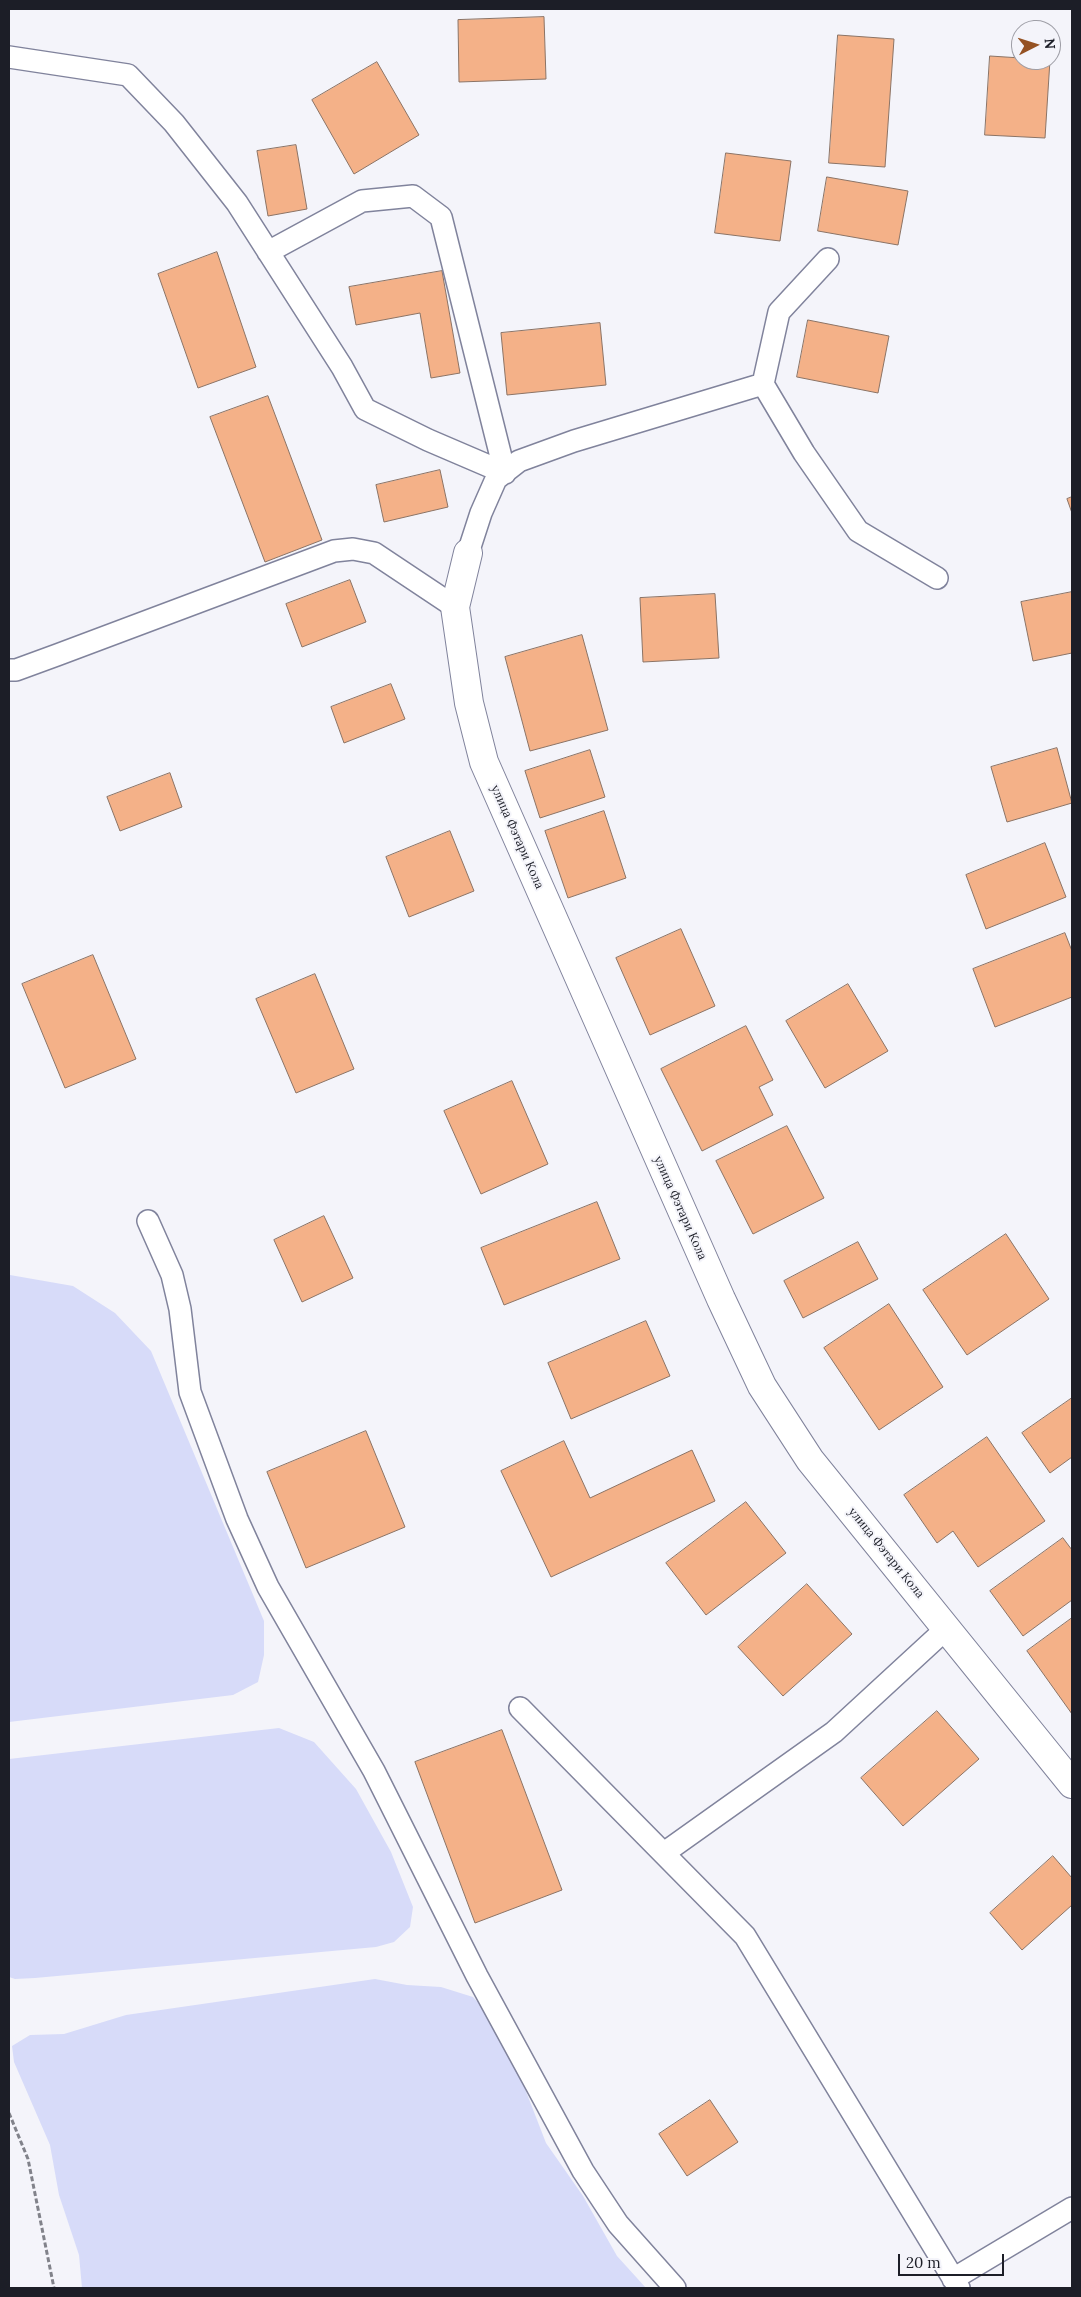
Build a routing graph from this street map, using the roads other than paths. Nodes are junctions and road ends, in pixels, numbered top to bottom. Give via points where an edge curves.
1 (9, 57) edge
2 (268, 252) junction
3 (828, 260) dead end
4 (763, 384) junction
5 (505, 472) junction
6 (468, 553) joint
7 (937, 578) dead end
8 (455, 607) junction
9 (9, 670) edge
10 (148, 1222) dead end
11 (947, 1628) junction
12 (520, 1708) dead end
13 (1072, 1784) edge
14 (664, 1853) junction
15 (1072, 2208) edge
16 (956, 2284) edge
17 (676, 2288) edge

1 - 2 lane via 128,75 174,124 237,203
2 - 5 lane via 342,367 365,409
2 - 5 lane via 362,201 414,196 442,217
3 - 4 lane via 779,312
4 - 5 lane via 574,441 519,461
4 - 7 lane via 804,453 858,531
5 - 6 lane via 496,479
6 - 8 street, улица Фэтари Кола
8 - 9 lane via 374,553 353,549 334,551 57,656
8 - 11 street, улица Фэтари Кола via 468,703 484,762 712,1280 762,1386 810,1460
10 - 17 lane via 172,1274 180,1309 190,1392 237,1519 268,1586 374,1771 477,1976 583,2171 618,2224
11 - 13 street, улица Фэтари Кола
11 - 14 lane via 834,1732
12 - 14 lane
14 - 16 lane via 745,1936
15 - 16 lane

